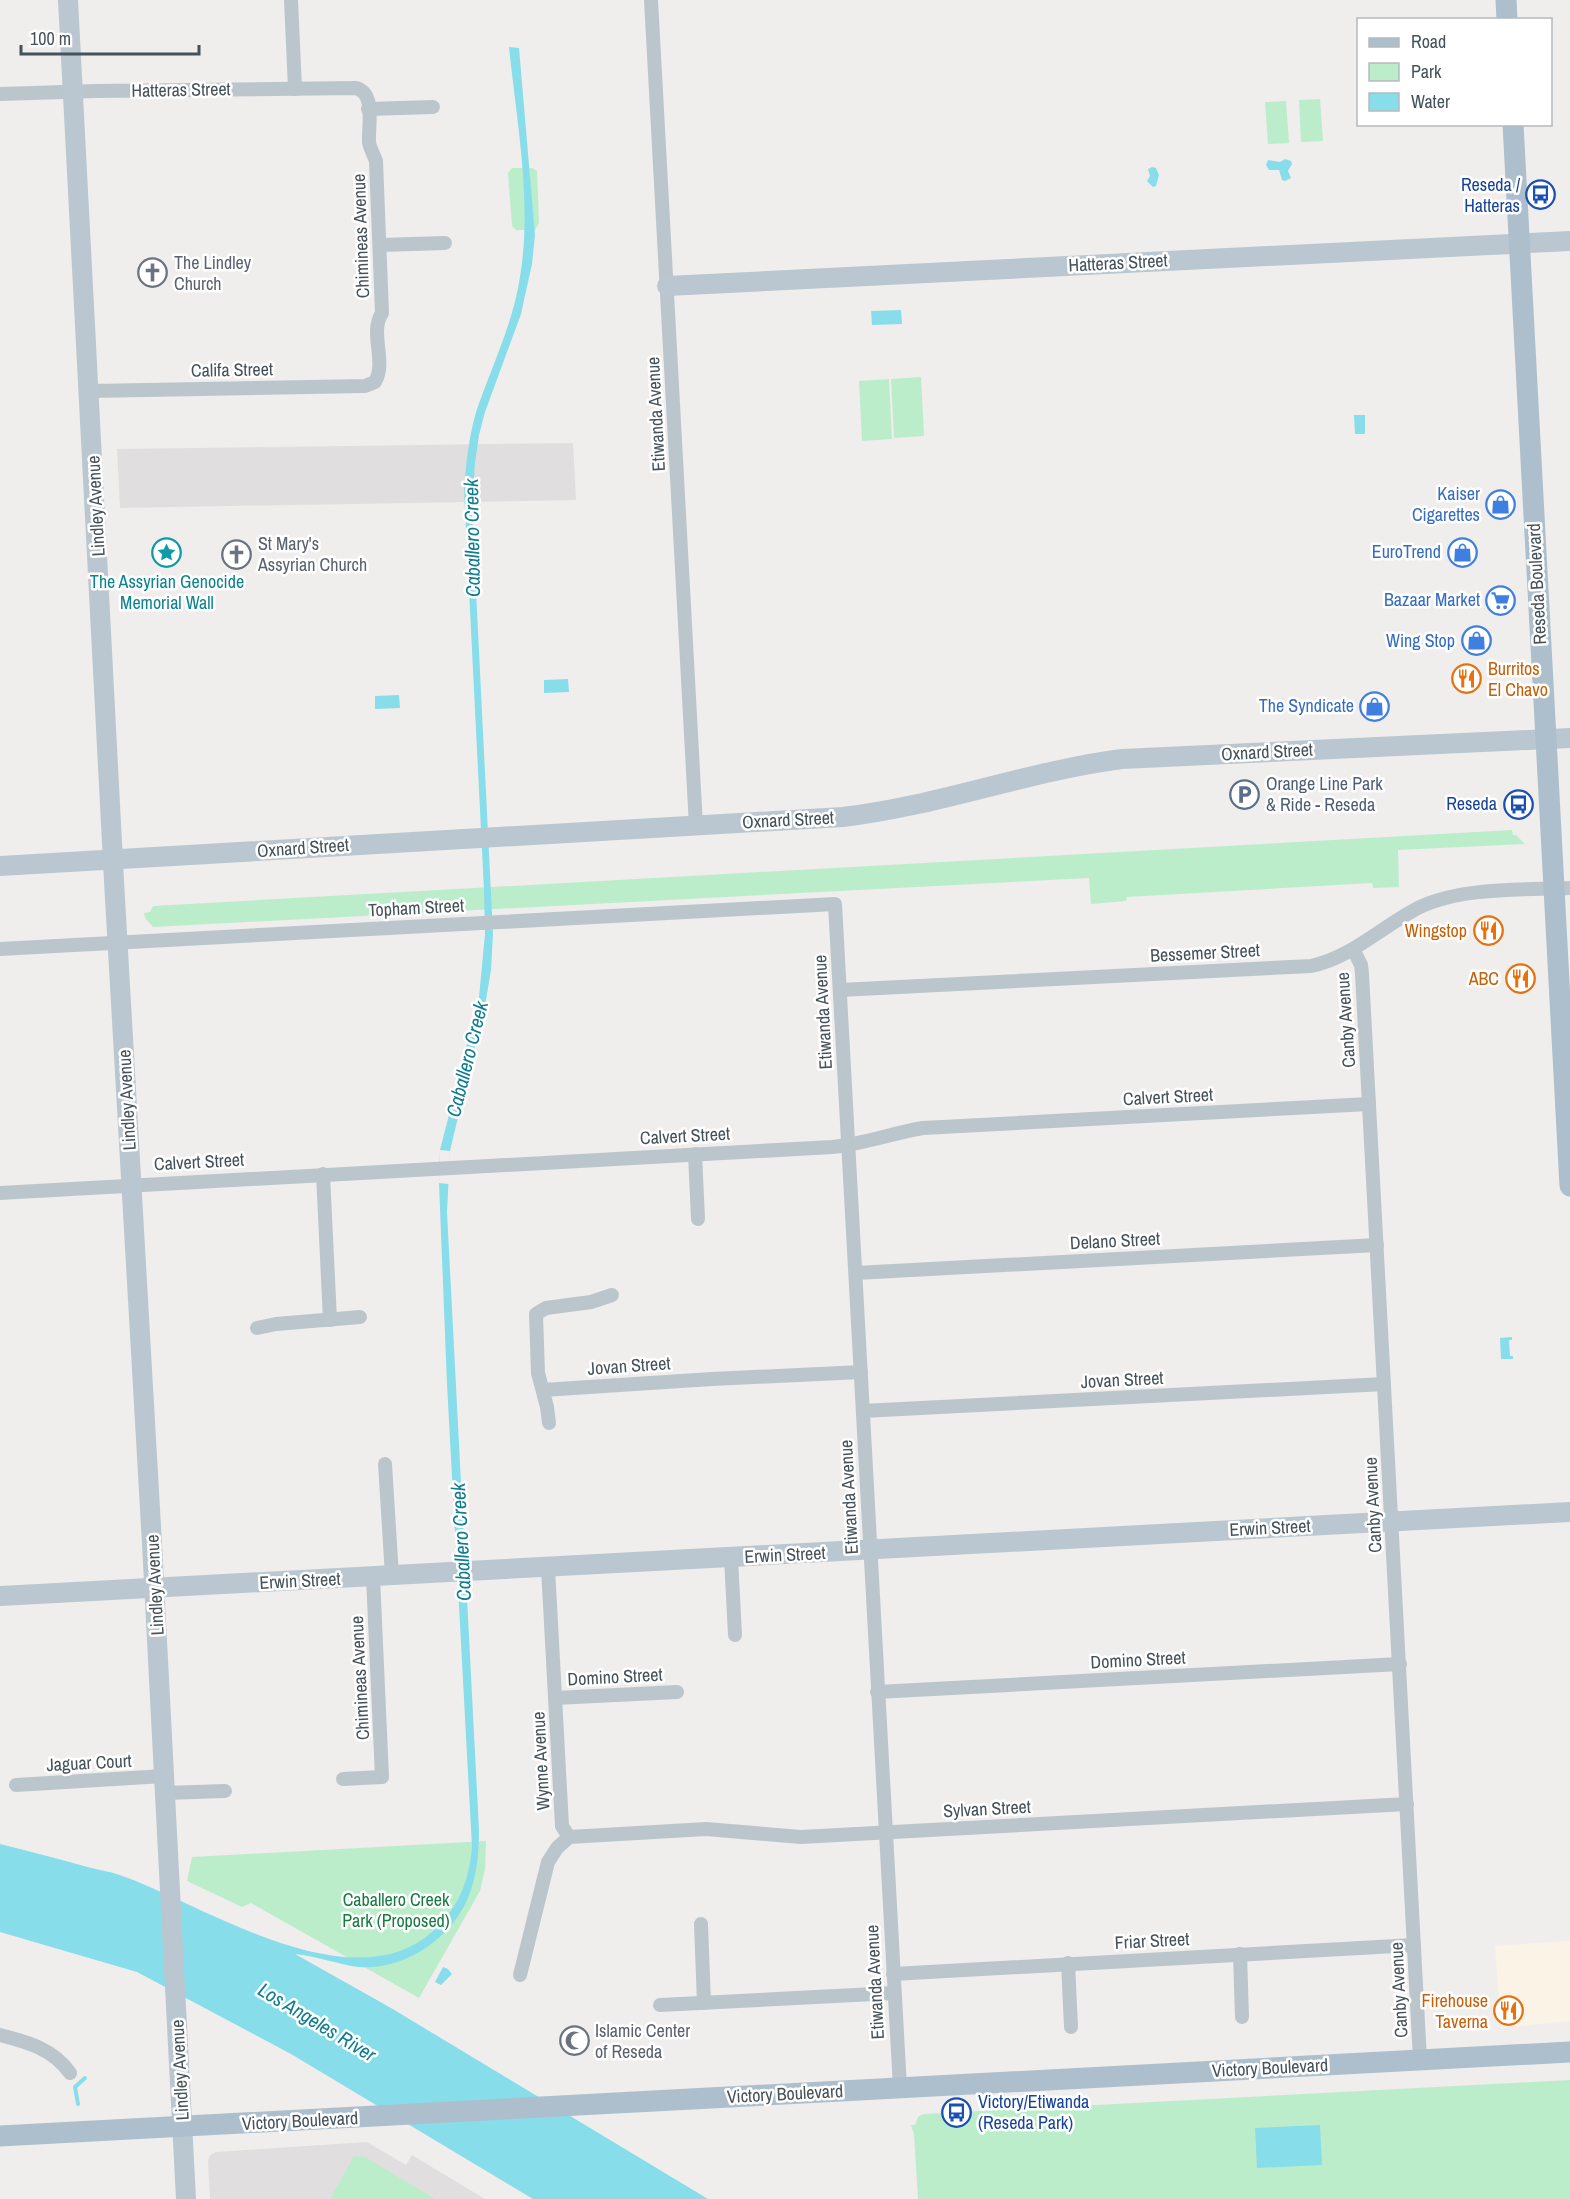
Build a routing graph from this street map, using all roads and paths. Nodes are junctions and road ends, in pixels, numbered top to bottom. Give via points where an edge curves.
1 (68, 0) edge
2 (291, 0) edge
3 (651, 0) edge
4 (1506, 0) edge
5 (1507, 18) edge
6 (295, 88) junction
7 (362, 89) joint
8 (73, 92) junction
9 (0, 94) edge
10 (433, 108) dead end
11 (368, 110) junction
12 (1513, 126) edge
13 (1570, 241) edge
14 (445, 243) dead end
15 (1519, 244) junction
16 (380, 245) junction
17 (667, 285) junction
18 (375, 382) joint
19 (90, 391) junction
20 (1570, 738) edge
21 (1545, 739) junction
22 (696, 826) junction
23 (113, 860) junction
24 (0, 866) edge
25 (1562, 888) edge
26 (835, 904) joint
27 (118, 942) junction
28 (0, 949) edge
29 (1353, 949) junction
30 (840, 990) junction
31 (1369, 1104) junction
32 (1568, 1109) edge
33 (848, 1145) junction
34 (695, 1154) junction
35 (323, 1174) junction
36 (131, 1184) junction
37 (1570, 1186) edge
38 (0, 1193) edge
39 (698, 1219) dead end
40 (1377, 1245) junction
41 (856, 1273) junction
42 (612, 1295) dead end
43 (360, 1317) dead end
44 (330, 1320) junction
45 (257, 1328) dead end
46 (861, 1372) junction
47 (1384, 1384) junction
48 (543, 1390) junction
49 (862, 1411) junction
50 (549, 1422) dead end
51 (385, 1464) dead end
52 (1570, 1512) edge
53 (1392, 1522) junction
54 (871, 1550) junction
55 (731, 1558) junction
56 (548, 1568) junction
57 (383, 1577) junction
58 (155, 1588) junction
59 (0, 1596) edge
60 (735, 1635) dead end
61 (1400, 1664) junction
62 (677, 1692) dead end
63 (878, 1692) junction
64 (555, 1698) junction
65 (343, 1779) dead end
66 (16, 1785) dead end
67 (164, 1785) junction
68 (225, 1791) dead end
69 (1407, 1804) junction
70 (885, 1833) junction
71 (569, 1837) junction
72 (701, 1924) dead end
73 (1414, 1945) junction
74 (1240, 1954) junction
75 (1068, 1963) junction
76 (893, 1974) junction
77 (520, 1975) dead end
78 (894, 1994) junction
79 (705, 2003) junction
80 (660, 2005) dead end
81 (1242, 2018) dead end
82 (1071, 2027) dead end
83 (0, 2035) edge
84 (1570, 2052) edge
85 (1420, 2060) junction
86 (70, 2073) dead end
87 (900, 2088) junction
88 (183, 2127) junction
89 (0, 2136) edge
90 (186, 2199) edge

1 - 8 main road, Lindley Avenue
2 - 6 street
3 - 17 street, Etiwanda Avenue
4 - 5 main road
6 - 7 street, Hatteras Street
6 - 8 street, Hatteras Street
7 - 11 street, Chimineas Avenue
8 - 9 street, Hatteras Street
8 - 19 main road, Lindley Avenue
10 - 11 street
11 - 16 street, Chimineas Avenue via 369,146 376,161
12 - 15 main road, Reseda Boulevard
13 - 15 main road, Hatteras Street
14 - 16 street
15 - 17 main road, Hatteras Street
15 - 21 main road, Reseda Boulevard
16 - 18 street, Chimineas Avenue via 382,312 377,320 379,371
17 - 22 street, Etiwanda Avenue
18 - 19 street, Califa Street via 365,386
19 - 23 main road, Lindley Avenue
20 - 21 main road, Oxnard Street
21 - 22 main road, Oxnard Street via 1137,758 1067,767 873,813
21 - 25 main road, Reseda Boulevard
22 - 23 main road, Oxnard Street
23 - 24 main road, Oxnard Street
23 - 27 main road, Lindley Avenue
25 - 29 street, Bessemer Street via 1462,895 1434,901
25 - 32 main road, Reseda Boulevard
26 - 27 street, Topham Street
26 - 30 street, Etiwanda Avenue
27 - 28 street, Topham Street
27 - 36 main road, Lindley Avenue
29 - 30 street, Bessemer Street via 1311,966
29 - 31 street, Canby Avenue via 1362,974
30 - 33 street, Etiwanda Avenue
31 - 33 street, Calvert Street via 923,1128
31 - 40 street, Canby Avenue
32 - 37 main road, Reseda Boulevard
33 - 34 street, Calvert Street
33 - 41 street, Etiwanda Avenue
34 - 35 street, Calvert Street
34 - 39 street
35 - 36 street, Calvert Street
35 - 44 street
36 - 38 street, Calvert Street
36 - 58 main road, Lindley Avenue
40 - 41 street, Delano Street
40 - 47 street, Canby Avenue
41 - 46 street, Etiwanda Avenue
42 - 48 street via 546,1308 536,1314 538,1373
43 - 44 street
44 - 45 street
46 - 48 street, Jovan Street
46 - 49 street, Etiwanda Avenue
47 - 49 street, Jovan Street
47 - 53 street, Canby Avenue
48 - 50 street
49 - 54 street, Etiwanda Avenue
51 - 57 street, Chimineas Avenue
52 - 53 main road, Erwin Street
53 - 54 main road, Erwin Street
53 - 61 street, Canby Avenue
54 - 55 main road, Erwin Street
54 - 63 street, Etiwanda Avenue
55 - 56 main road, Erwin Street
55 - 60 street
56 - 57 main road, Erwin Street
56 - 64 street, Wynne Avenue
57 - 58 main road, Erwin Street
57 - 65 street, Chimineas Avenue via 382,1777
58 - 59 main road, Erwin Street
58 - 67 main road, Lindley Avenue
61 - 63 street, Domino Street
61 - 69 street, Canby Avenue
62 - 64 street, Domino Street
63 - 70 street, Etiwanda Avenue
64 - 71 street, Wynne Avenue via 562,1826
66 - 67 street, Jaguar Court
67 - 68 street, Jaguar Court
67 - 88 main road, Lindley Avenue
69 - 70 street, Sylvan Street
69 - 73 street, Canby Avenue
70 - 71 street, Sylvan Street via 801,1837 706,1829
70 - 76 street, Etiwanda Avenue
71 - 77 street via 548,1862
72 - 79 street
73 - 74 street, Friar Street
73 - 85 street, Canby Avenue
74 - 75 street, Friar Street
74 - 81 street
75 - 76 street, Friar Street
75 - 82 street
76 - 78 street, Etiwanda Avenue
78 - 79 street
78 - 87 street, Etiwanda Avenue
79 - 80 street
83 - 86 street via 43,2048 62,2061
84 - 85 main road, Victory Boulevard
85 - 87 main road, Victory Boulevard
87 - 88 main road, Victory Boulevard
88 - 89 main road, Victory Boulevard
88 - 90 main road, Lindley Avenue

